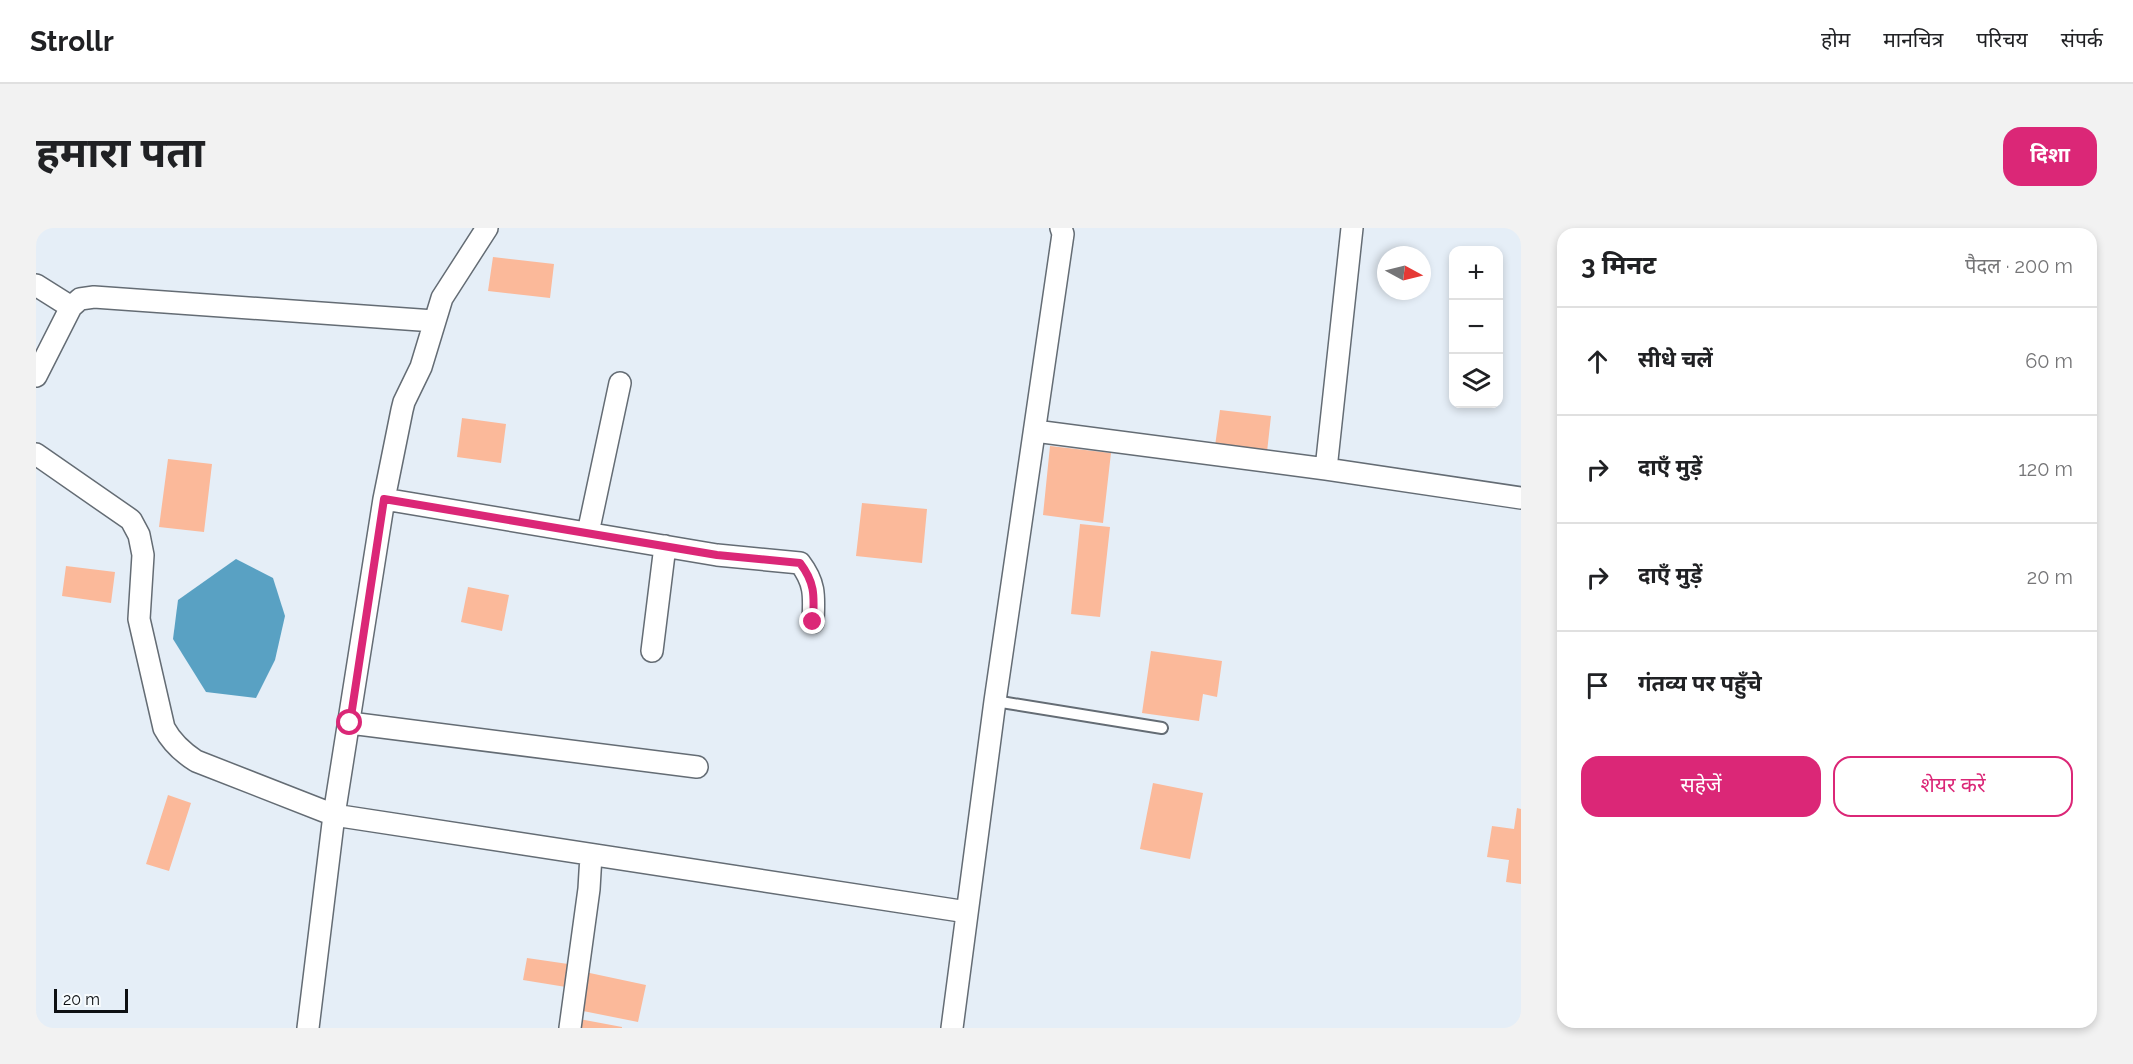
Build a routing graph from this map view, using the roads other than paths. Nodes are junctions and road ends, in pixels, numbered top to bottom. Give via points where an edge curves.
1 (487, 228) edge
2 (1061, 228) edge
3 (1352, 228) edge
4 (36, 285) edge
5 (71, 307) junction
6 (434, 321) junction
7 (36, 376) edge
8 (620, 382) dead end
9 (1035, 431) junction
10 (36, 454) edge
11 (1326, 469) junction
12 (1521, 498) edge
13 (384, 499) junction
14 (588, 533) junction
15 (665, 546) junction
16 (813, 622) dead end
17 (652, 651) dead end
18 (995, 701) junction
19 (350, 723) junction
20 (1162, 728) dead end
21 (697, 767) dead end
22 (334, 815) junction
23 (591, 855) junction
24 (967, 912) junction
25 (308, 1028) edge
26 (570, 1028) edge
27 (952, 1028) edge

1 - 6 street via 452,280
2 - 9 street
3 - 11 street
4 - 5 street
5 - 6 street via 80,299 94,297
5 - 7 street
6 - 13 street via 421,367 404,402
8 - 14 street
9 - 11 street
9 - 18 street
10 - 22 street via 131,520 139,535 143,555 139,619 164,728 171,741 196,761
11 - 12 street
13 - 14 street
13 - 19 street
14 - 15 street
15 - 16 street via 800,563 810,576
15 - 17 street
18 - 20 lane
18 - 24 street
19 - 21 street
19 - 22 street
22 - 23 street
22 - 25 street
23 - 24 street
23 - 26 street
24 - 27 street

